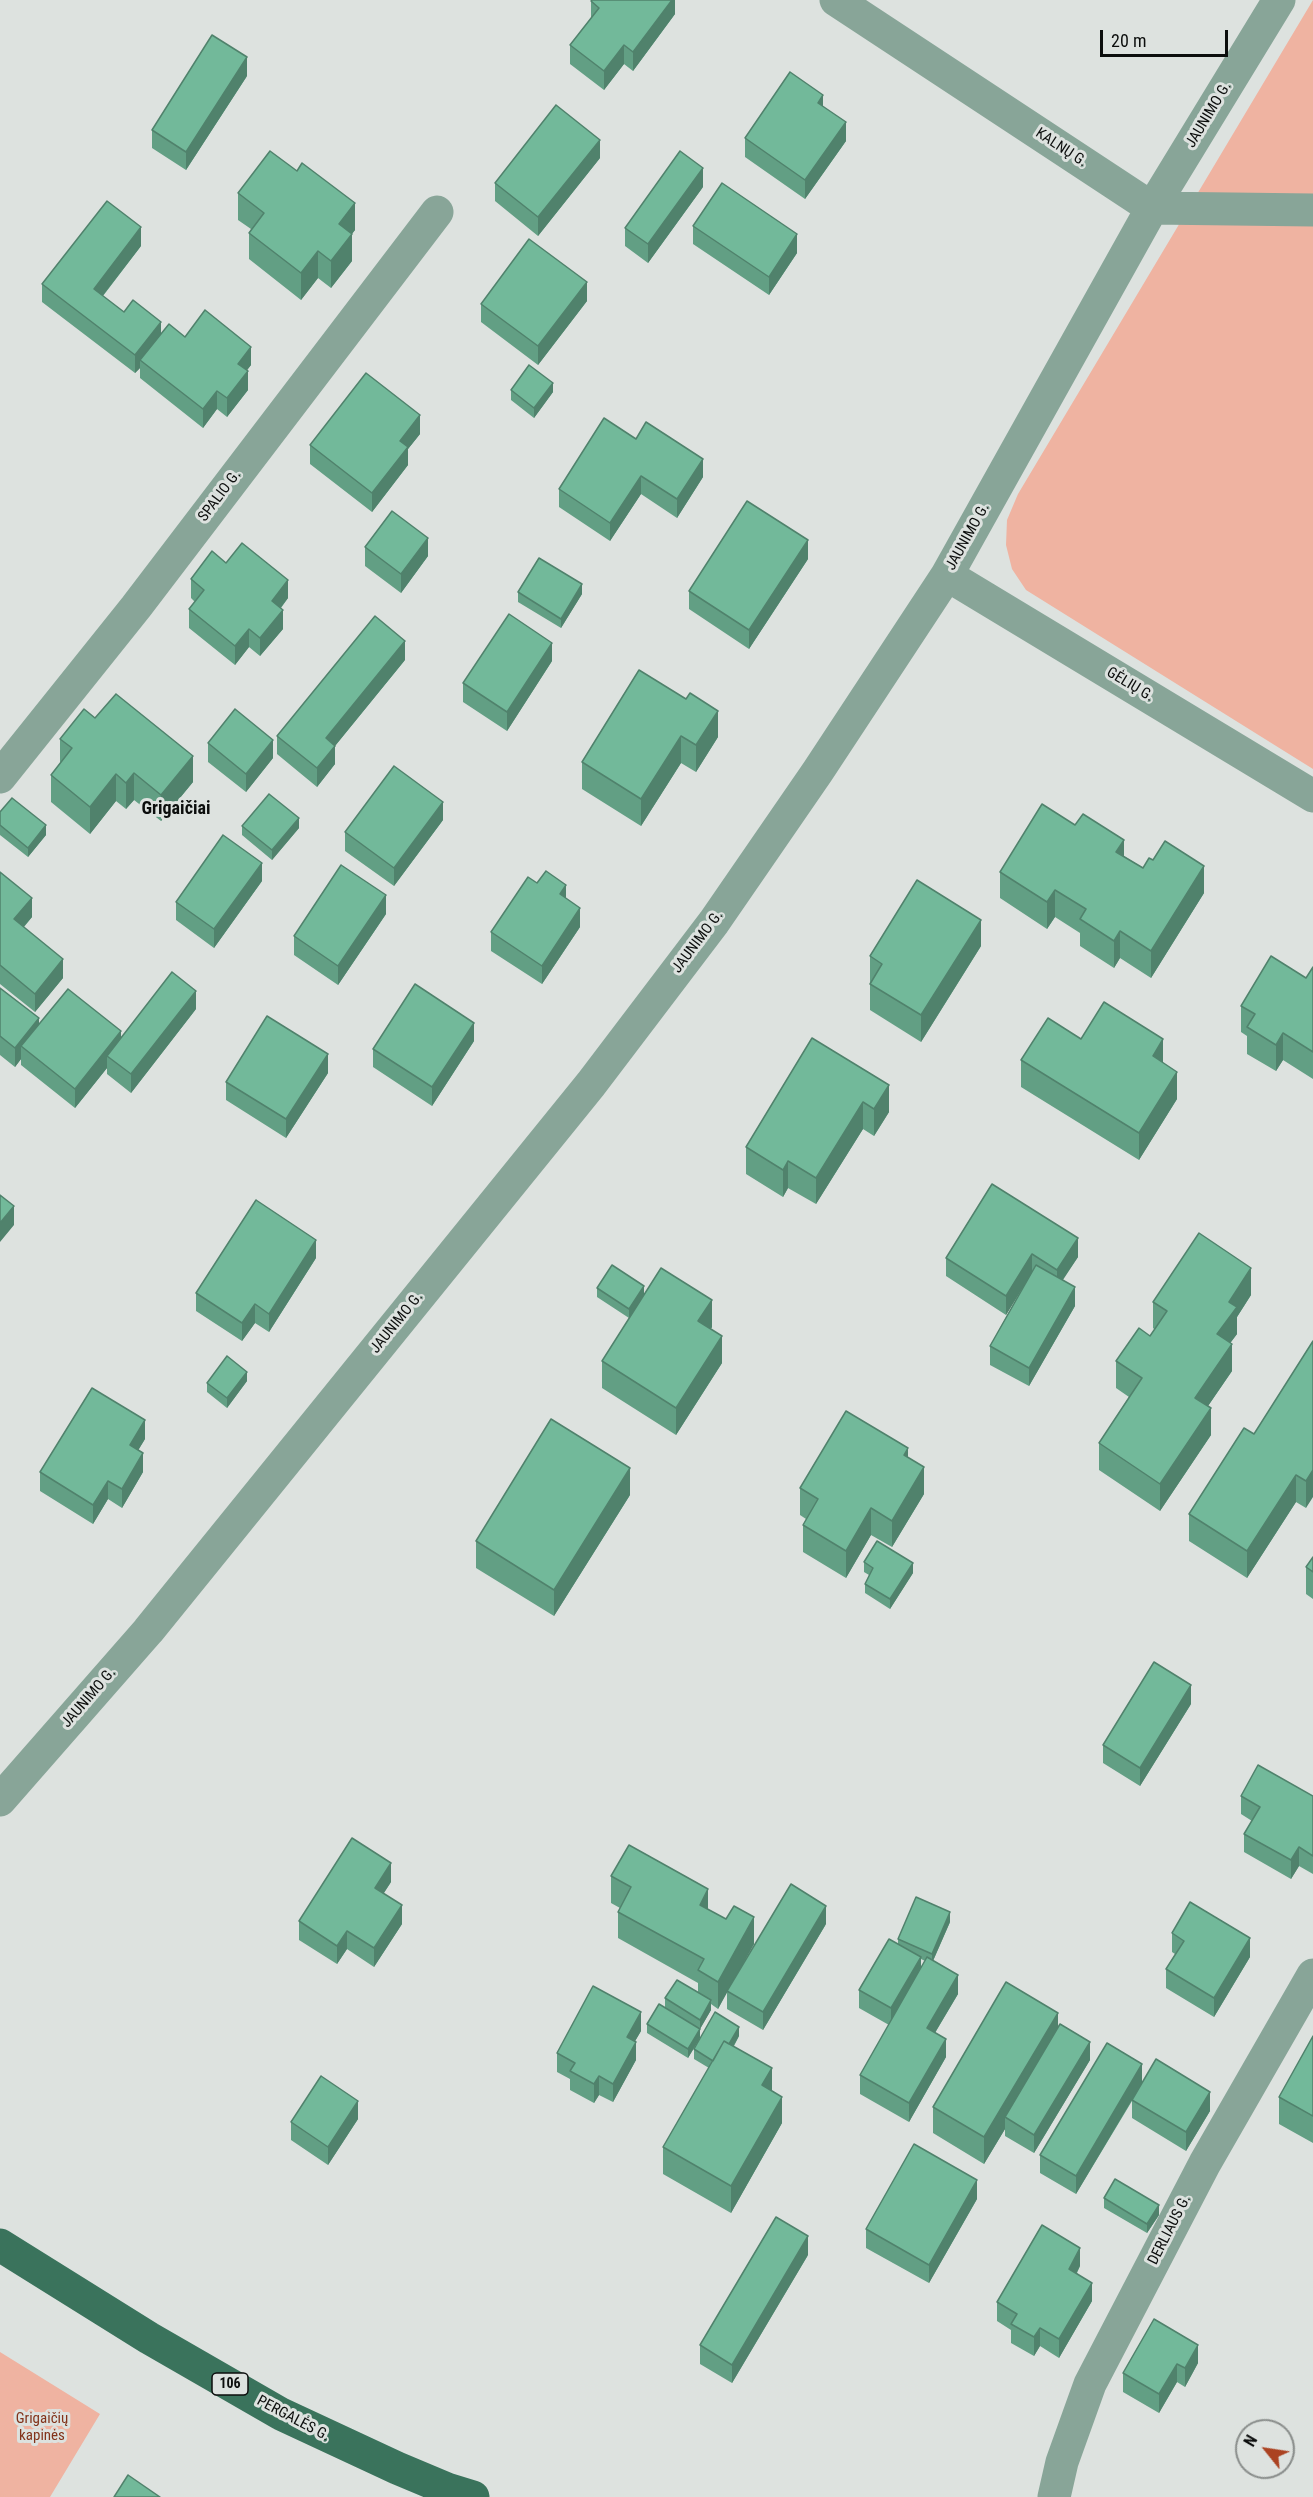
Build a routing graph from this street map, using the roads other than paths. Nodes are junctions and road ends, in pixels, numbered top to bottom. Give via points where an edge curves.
1 (836, 0) edge
2 (1279, 0) edge
3 (1152, 208) junction
4 (1313, 210) edge
5 (437, 212) dead end
6 (947, 575) junction
7 (0, 777) edge
8 (1313, 796) edge
9 (0, 1800) edge
10 (1313, 1975) edge
11 (0, 2245) edge
12 (473, 2497) edge
13 (1054, 2497) edge

1 - 3 street, KALNŲ G.
2 - 3 street, JAUNIMO G.
3 - 4 street
3 - 6 street, JAUNIMO G.
5 - 7 street, SPALIO G. via 136,607
6 - 8 street, GĖLIŲ G.
6 - 9 street, JAUNIMO G. via 714,922 591,1084 148,1631
10 - 13 street, DERLIAUS G. via 1205,2163 1090,2384 1062,2462
11 - 12 main road, PERGALĖS G. / 106 via 281,2414 397,2468

